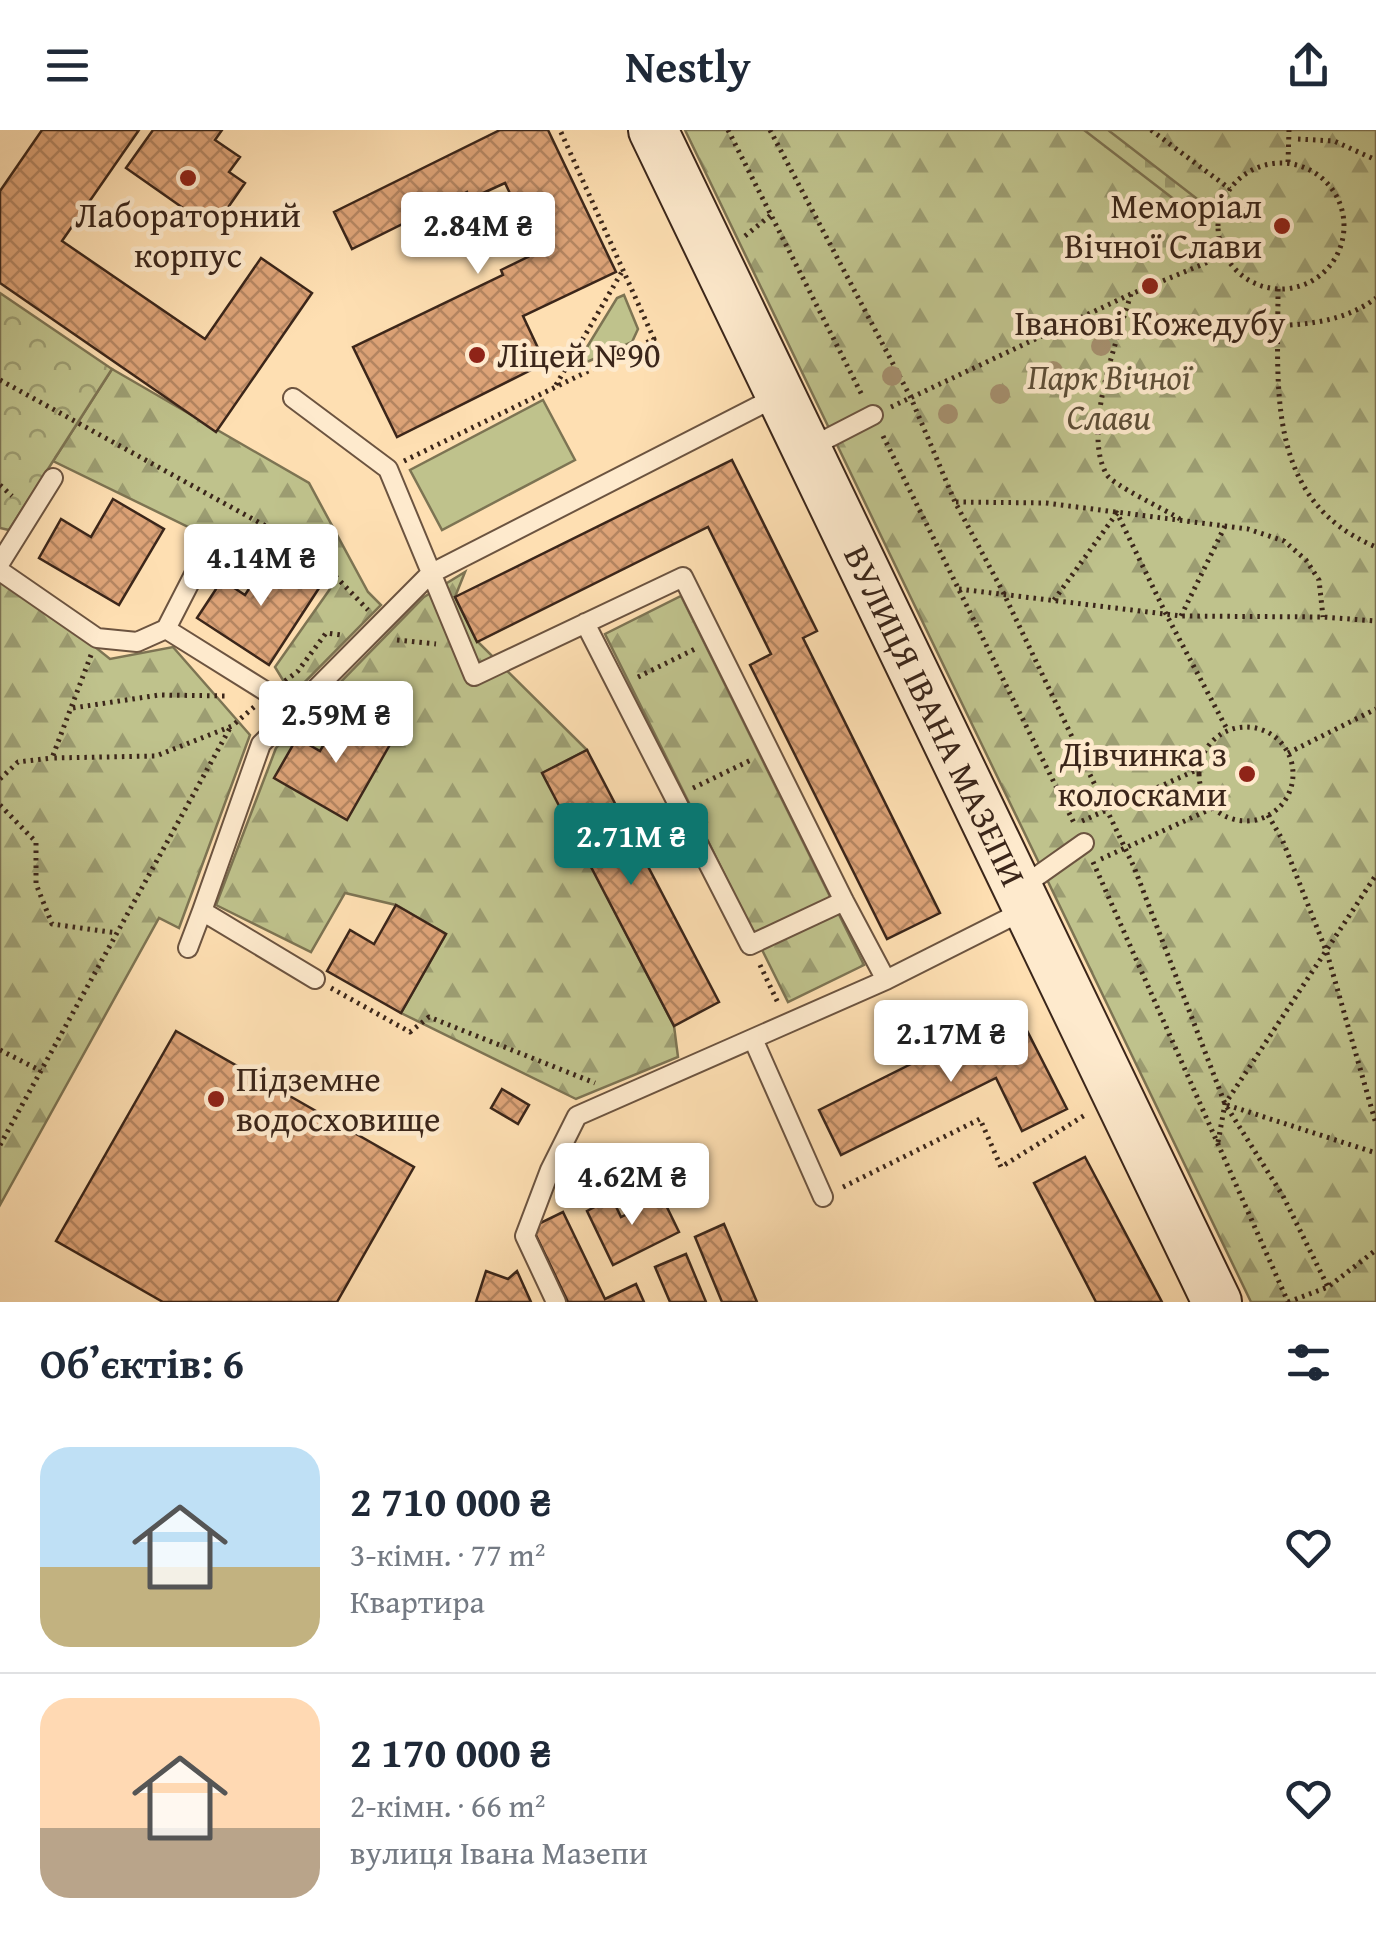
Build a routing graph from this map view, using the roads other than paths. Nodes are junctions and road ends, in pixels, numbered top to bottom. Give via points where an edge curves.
1 (653, 130) edge
2 (781, 395) junction
3 (293, 398) dead end
4 (872, 415) road end
5 (806, 449) junction
6 (53, 478) dead end
7 (204, 553) dead end
8 (0, 563) edge
9 (0, 572) edge
10 (430, 574) junction
11 (585, 623) junction
12 (166, 629) junction
13 (290, 715) junction
14 (1084, 844) dead end
15 (1023, 899) junction
16 (844, 901) junction
17 (202, 911) junction
18 (188, 948) dead end
19 (315, 979) road end
20 (886, 980) junction
21 (753, 1039) junction
22 (823, 1198) road end
23 (556, 1302) edge
24 (1218, 1302) edge

1 - 2 main road, ВУЛИЦЯ ІВАНА МАЗЕПИ
2 - 5 main road, ВУЛИЦЯ ІВАНА МАЗЕПИ
2 - 10 lane
3 - 10 lane via 388,469
4 - 5 lane
5 - 15 main road, ВУЛИЦЯ ІВАНА МАЗЕПИ
6 - 8 lane
7 - 12 lane
9 - 12 lane via 97,638 137,642
10 - 11 lane via 474,676
10 - 13 lane
11 - 16 lane via 750,944
11 - 16 lane via 683,577
12 - 13 lane via 270,694
13 - 17 lane via 262,744
14 - 15 lane
15 - 20 lane
15 - 24 main road, ВУЛИЦЯ ІВАНА МАЗЕПИ
16 - 20 lane
17 - 18 lane
17 - 19 lane
20 - 21 lane
21 - 22 lane
21 - 23 lane via 578,1116 525,1236

